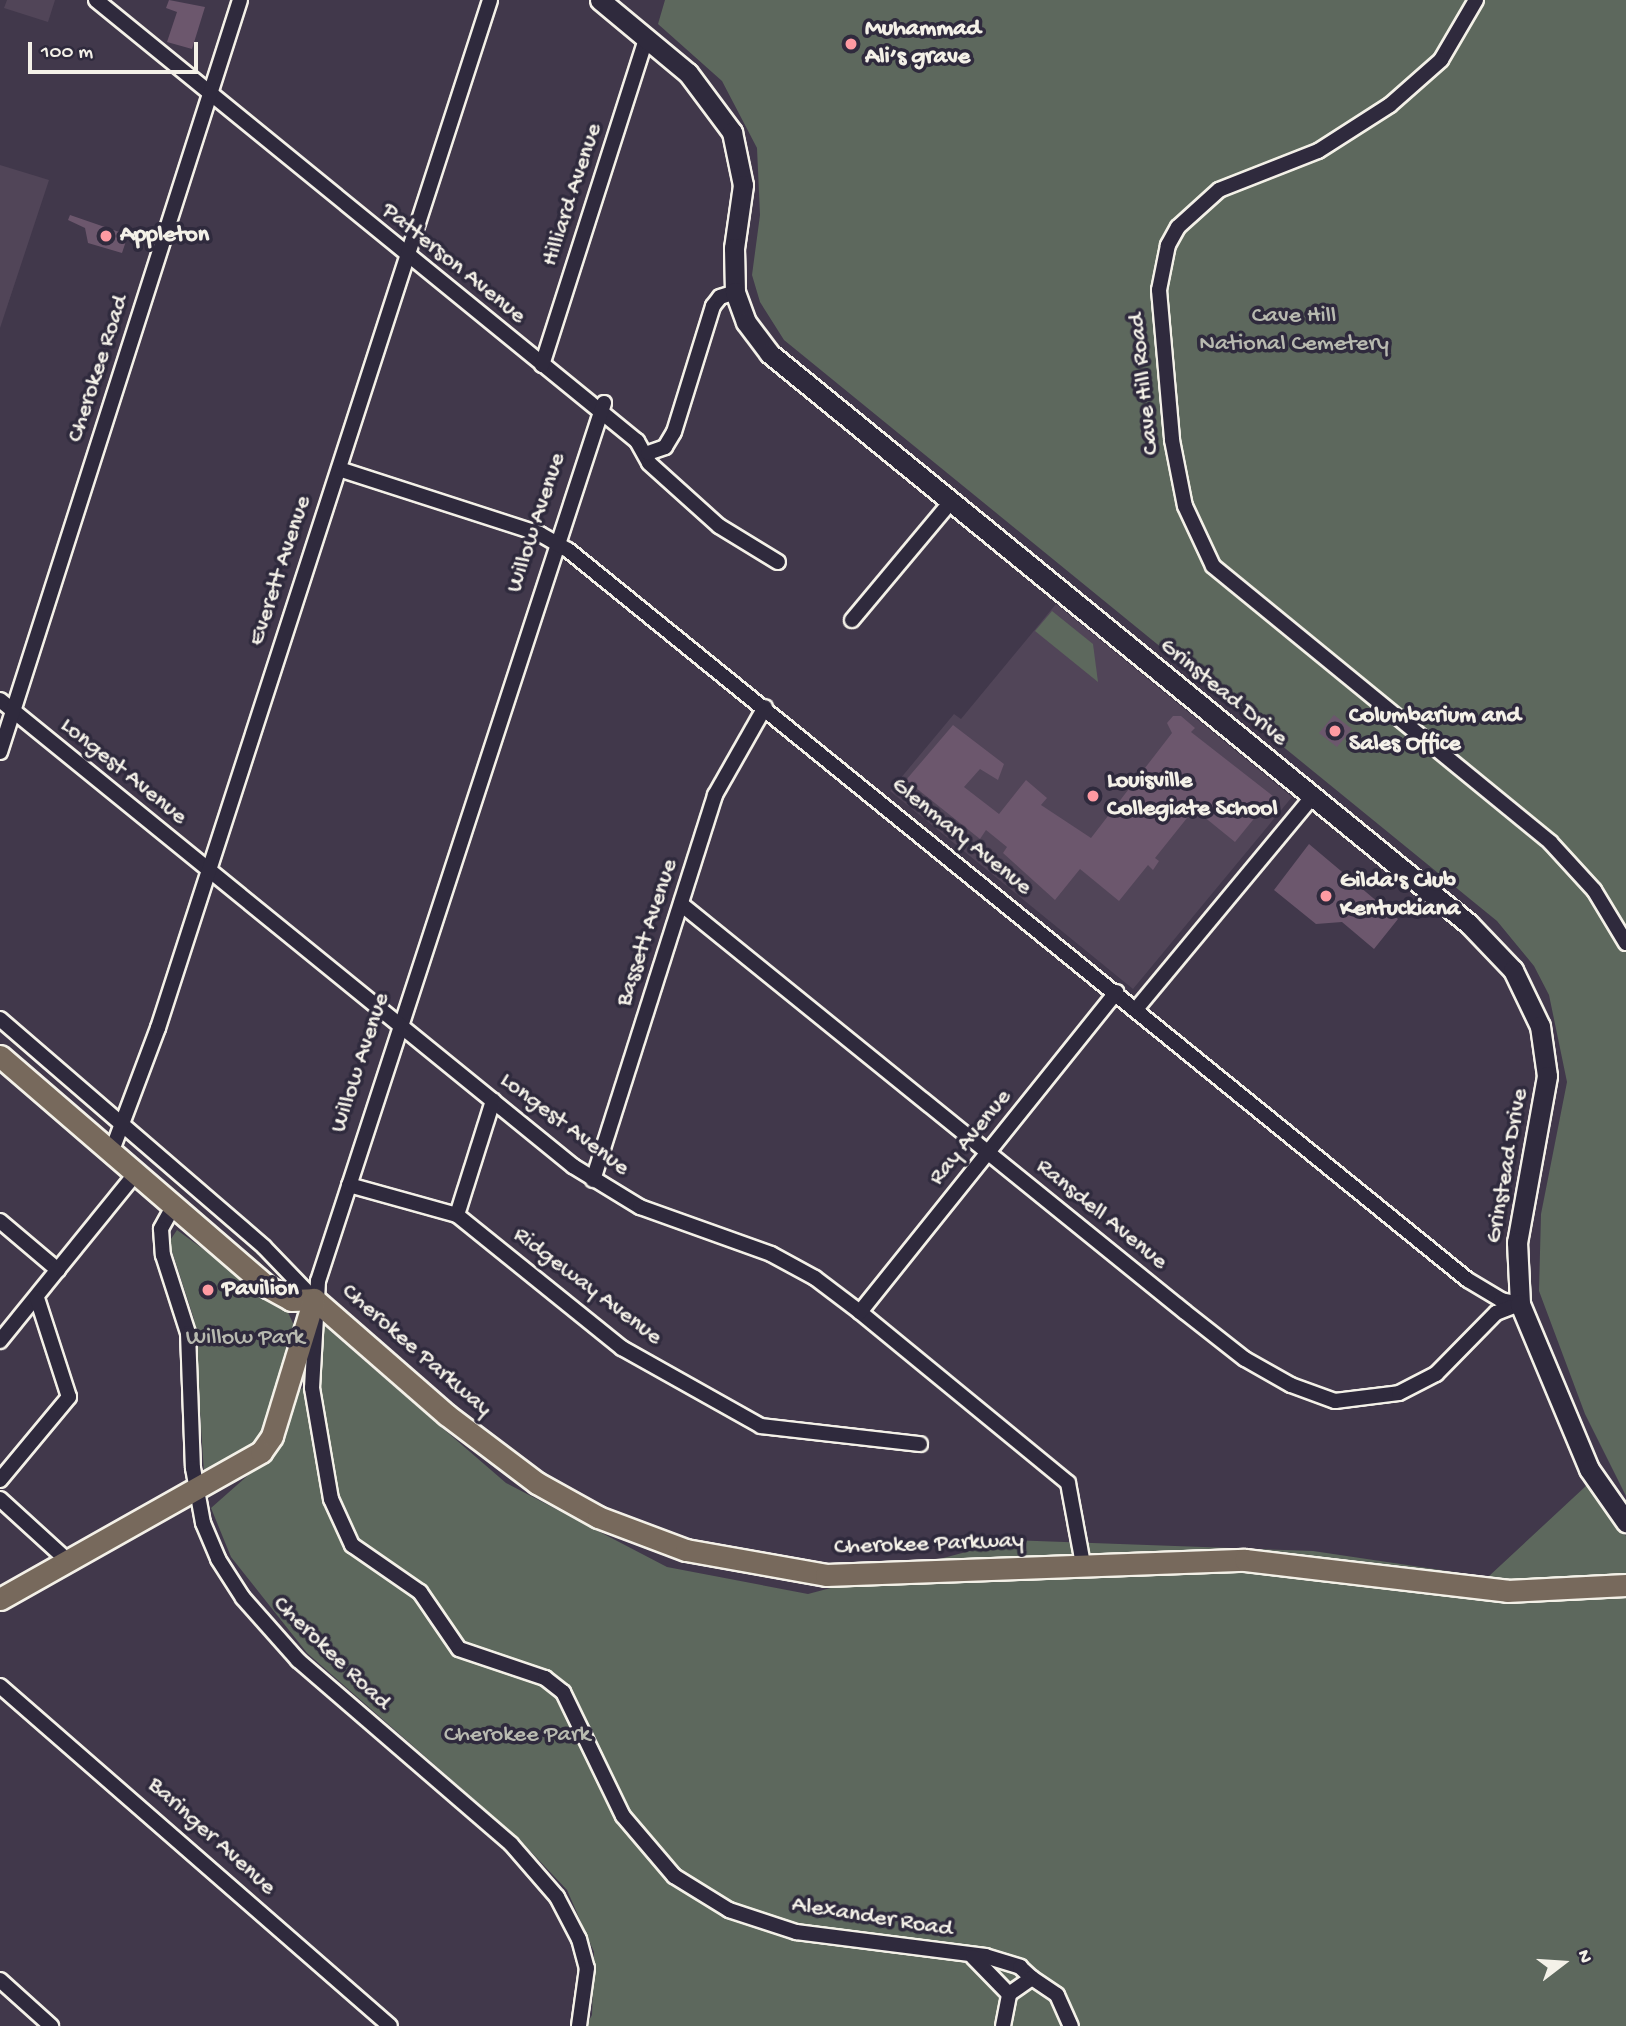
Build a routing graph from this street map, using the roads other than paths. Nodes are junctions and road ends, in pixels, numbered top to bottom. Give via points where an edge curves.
1 (96, 0) edge
2 (240, 0) edge
3 (490, 0) edge
4 (600, 0) edge
5 (1476, 0) edge
6 (646, 40) junction
7 (211, 94) junction
8 (407, 256) junction
9 (735, 292) junction
10 (542, 365) junction
11 (602, 408) junction
12 (648, 453) junction
13 (339, 469) junction
14 (950, 503) junction
15 (558, 543) junction
16 (778, 562) dead end
17 (852, 620) dead end
18 (0, 700) edge
19 (765, 707) junction
20 (13, 710) junction
21 (0, 752) edge
22 (1312, 797) junction
23 (207, 871) junction
24 (681, 905) junction
25 (1626, 943) edge
26 (1116, 992) junction
27 (1137, 1009) junction
28 (0, 1019) edge
29 (401, 1027) junction
30 (0, 1056) edge
31 (493, 1101) junction
32 (124, 1126) junction
33 (111, 1153) junction
34 (989, 1153) junction
35 (135, 1174) junction
36 (593, 1180) junction
37 (349, 1185) junction
38 (173, 1208) junction
39 (457, 1215) junction
40 (0, 1221) edge
41 (58, 1270) junction
42 (37, 1297) junction
43 (314, 1299) junction
44 (1520, 1304) junction
45 (860, 1312) junction
46 (0, 1341) edge
47 (920, 1444) dead end
48 (0, 1480) edge
49 (196, 1491) junction
50 (0, 1499) edge
51 (1626, 1522) edge
52 (68, 1561) junction
53 (1083, 1564) junction
54 (1626, 1585) edge
55 (0, 1599) edge
56 (0, 1686) edge
57 (973, 1957) junction
58 (1032, 1978) junction
59 (0, 1980) edge
60 (1009, 1994) junction
61 (51, 2026) edge
62 (390, 2026) edge
63 (579, 2026) edge
64 (1003, 2026) edge
65 (1071, 2026) edge

1 - 7 street, Patterson Avenue
2 - 7 street, Cherokee Road
3 - 8 street, Everett Avenue
4 - 6 main road, Grinstead Drive
5 - 25 street, Cave Hill Road via 1441,60 1390,105 1318,151 1219,190 1178,227 1168,245 1159,290 1171,440 1185,506 1213,566 1550,842 1594,890
6 - 9 main road, Grinstead Drive via 700,84 737,145 743,185 734,248
6 - 10 street, Hilliard Avenue
7 - 8 street, Patterson Avenue
7 - 20 street, Cherokee Road
8 - 10 street, Patterson Avenue
8 - 13 street, Everett Avenue
9 - 12 street via 720,297 713,306 674,432 665,447
9 - 14 main road, Grinstead Drive via 746,322 769,353
10 - 11 street, Patterson Avenue
11 - 12 street, Patterson Avenue
11 - 15 street, Willow Avenue
12 - 16 street, Patterson Avenue via 649,463 719,526
13 - 15 street, Glenmary Avenue
13 - 23 street, Everett Avenue
14 - 17 street
14 - 22 main road, Grinstead Drive
15 - 19 street, Glenmary Avenue
15 - 29 street, Willow Avenue
18 - 20 street, Longest Avenue
19 - 24 street, Bassett Avenue via 726,769
19 - 26 street, Glenmary Avenue
20 - 21 street, Cherokee Road
20 - 23 street, Longest Avenue
22 - 27 street
22 - 44 main road, Grinstead Drive via 1489,942 1513,970 1534,1009 1544,1042 1546,1093 1517,1242
23 - 29 street, Longest Avenue
23 - 32 street, Everett Avenue
24 - 34 street, Ransdell Avenue
24 - 36 street, Bassett Avenue
26 - 27 street, Glenmary Avenue
26 - 34 street, Ray Avenue
27 - 44 street, Glenmary Avenue via 1468,1280 1493,1296
28 - 32 street, Cherokee Parkway
29 - 31 street, Longest Avenue
29 - 37 street, Willow Avenue
30 - 33 main road, Cherokee Parkway
31 - 36 street, Longest Avenue
31 - 39 street
32 - 33 street, Everett Avenue
32 - 43 street, Cherokee Parkway via 291,1271
33 - 35 main road, Cherokee Parkway
34 - 44 street, Ransdell Avenue via 1245,1359 1320,1397 1368,1400 1413,1388 1456,1357 1496,1312
34 - 45 street, Ray Avenue
35 - 38 main road, Cherokee Parkway
35 - 41 street
36 - 45 street, Longest Avenue via 659,1214 771,1254 815,1278
37 - 39 street, Ridgeway Avenue
37 - 43 street, Willow Avenue
38 - 43 main road, Cherokee Parkway via 268,1287 291,1300
38 - 49 street, Cherokee Road via 161,1229 163,1255 190,1346
39 - 47 street, Ridgeway Avenue via 622,1348 761,1426
40 - 41 street
41 - 42 street
42 - 46 street
42 - 48 street via 69,1398
43 - 49 main road, Willow Avenue via 267,1445 251,1461
43 - 53 main road, Cherokee Parkway via 487,1447 573,1504 634,1532 741,1564 826,1576
43 - 57 street, Alexander Road via 312,1388 327,1484 341,1529 359,1553 429,1601 459,1649 545,1678 563,1692 623,1816 650,1854 688,1886 762,1923 833,1940
44 - 51 main road, Grinstead Drive via 1589,1469
45 - 53 street, Longest Avenue via 1069,1483
49 - 52 main road, Willow Avenue
49 - 63 street, Cherokee Road via 218,1559 273,1634 346,1706 511,1844 558,1897 576,1931 587,1968
50 - 52 street
52 - 55 main road, Willow Avenue
53 - 54 main road, Cherokee Parkway via 1278,1562 1507,1591
56 - 62 street, Baringer Avenue
57 - 58 street, Alexander Road via 1001,1960
57 - 60 street, Alexander Road
58 - 60 street
58 - 65 street, Alexander Road via 1058,1995
59 - 61 street
60 - 64 street

